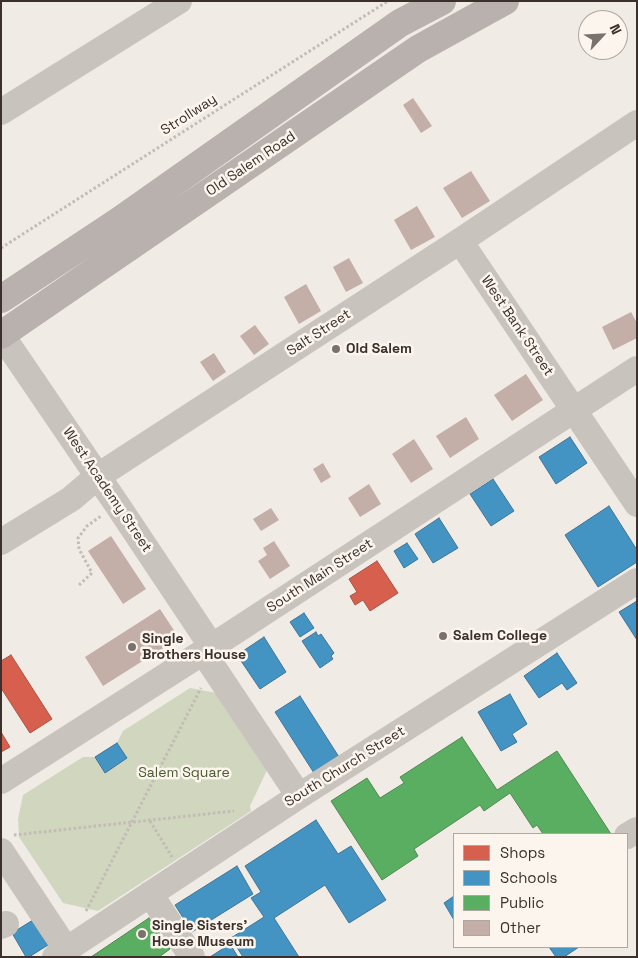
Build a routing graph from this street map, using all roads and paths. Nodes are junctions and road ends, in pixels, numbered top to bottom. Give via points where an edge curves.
1 (179, 1) edge
2 (388, 1) edge
3 (442, 1) edge
4 (505, 1) edge
5 (1, 112) edge
6 (637, 123) edge
7 (460, 241) junction
8 (1, 248) edge
9 (1, 299) edge
10 (1, 335) edge
11 (637, 369) edge
12 (574, 411) junction
13 (98, 476) junction
14 (637, 504) edge
15 (118, 506) junction
16 (1, 542) edge
17 (637, 581) edge
18 (79, 585) dead end
19 (207, 649) junction
20 (201, 687) dead end
21 (1, 781) edge
22 (299, 796) junction
23 (242, 810) dead end
24 (150, 821) junction
25 (131, 823) junction
26 (4, 843) edge
27 (182, 872) junction
28 (150, 894) junction
29 (85, 914) dead end
30 (60, 953) edge
31 (192, 957) edge

1 - 5 street
2 - 8 path, Strollway
3 - 9 main road, Old Salem Road via 400,23 119,221
4 - 10 main road, Old Salem Road via 418,49
6 - 7 street, Salt Street
7 - 12 street, West Bank Street
7 - 13 street, Salt Street
10 - 13 street, West Academy Street
11 - 12 street, South Main Street
12 - 14 street, West Bank Street
12 - 19 street, South Main Street
13 - 15 street, West Academy Street
13 - 16 street, Salt Street via 71,499
15 - 18 path via 87,526 78,538 78,549 92,573
15 - 19 street, West Academy Street
17 - 22 street, South Church Street
19 - 21 street, South Main Street
19 - 22 street, West Academy Street
20 - 25 path
22 - 27 street, South Church Street
23 - 24 path
24 - 25 path
24 - 27 path
25 - 26 path
25 - 29 path
26 - 30 street
27 - 28 street, South Church Street
28 - 30 street, South Church Street
28 - 31 street

